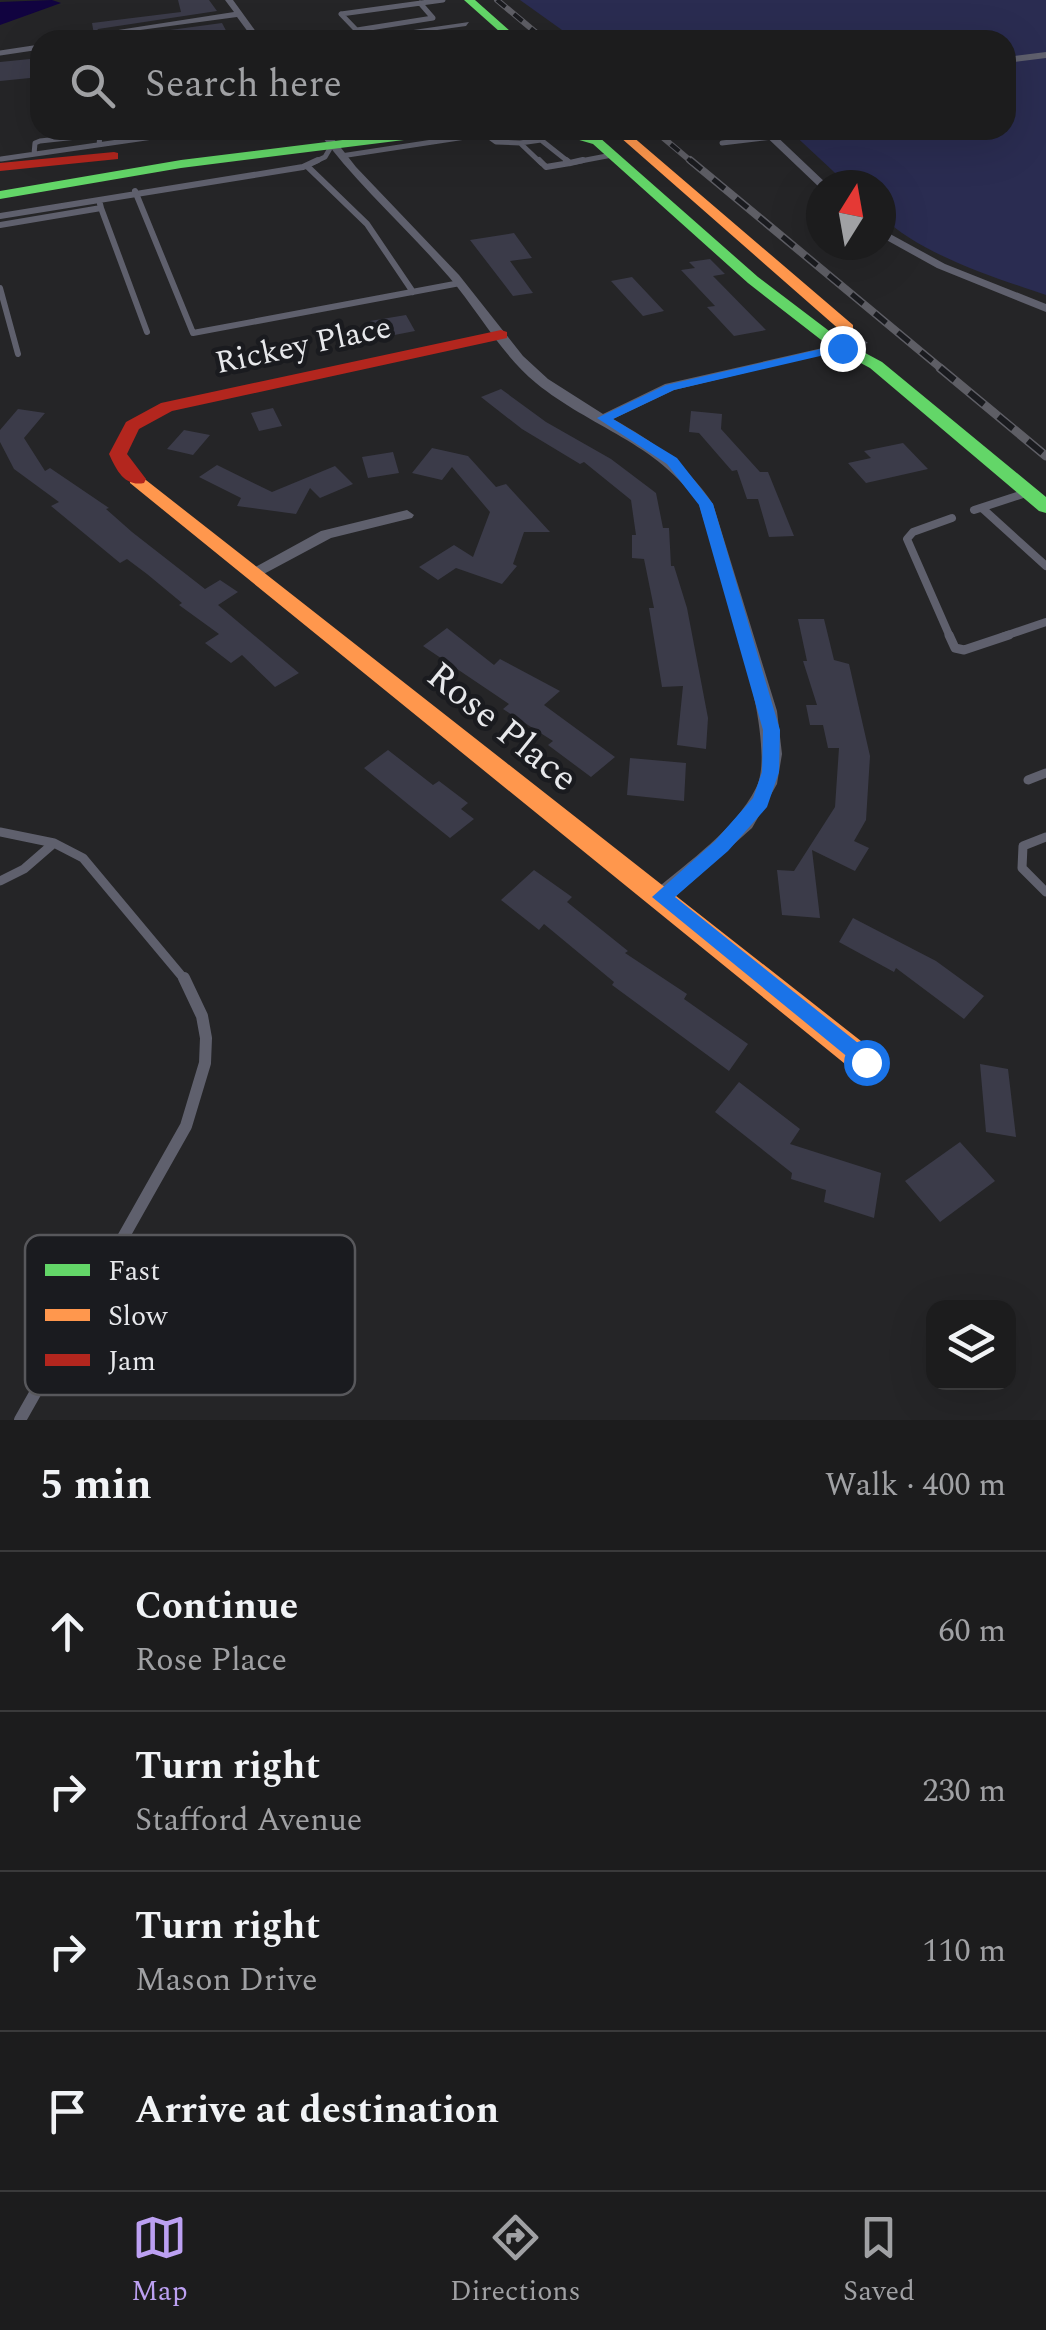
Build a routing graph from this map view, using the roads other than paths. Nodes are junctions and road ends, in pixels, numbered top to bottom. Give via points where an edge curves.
1 (230, 0) edge
2 (435, 1) edge
3 (358, 12) junction
4 (240, 14) junction
5 (429, 20) junction
6 (478, 24) edge
7 (125, 30) edge
8 (251, 30) edge
9 (356, 30) edge
10 (387, 30) edge
11 (420, 30) edge
12 (1046, 45) edge
13 (30, 49) edge
14 (1016, 49) edge
15 (0, 53) edge
16 (1046, 55) edge
17 (1016, 59) edge
18 (56, 140) edge
19 (100, 140) edge
20 (128, 140) edge
21 (310, 140) edge
22 (327, 140) edge
23 (333, 140) edge
24 (334, 140) edge
25 (493, 140) edge
26 (611, 140) edge
27 (614, 140) edge
28 (614, 140) edge
29 (740, 140) edge
30 (774, 140) edge
31 (240, 143) junction
32 (520, 143) junction
33 (99, 144) junction
34 (722, 144) dead end
35 (34, 154) junction
36 (0, 157) edge
37 (8, 162) edge
38 (570, 162) junction
39 (307, 166) junction
40 (806, 170) edge
41 (0, 184) edge
42 (135, 192) junction
43 (0, 196) edge
44 (98, 197) junction
45 (101, 208) junction
46 (0, 216) edge
47 (722, 220) junction
48 (0, 225) edge
49 (690, 226) junction
50 (896, 242) edge
51 (460, 283) junction
52 (0, 288) edge
53 (414, 292) junction
54 (1046, 308) edge
55 (148, 332) dead end
56 (501, 335) junction
57 (852, 345) junction
58 (18, 354) dead end
59 (604, 418) junction
60 (126, 434) joint
61 (1037, 499) edge
62 (407, 515) dead end
63 (952, 518) dead end
64 (1046, 566) edge
65 (254, 572) junction
66 (1046, 622) edge
67 (1046, 773) edge
68 (1028, 780) dead end
69 (0, 832) edge
70 (1046, 837) edge
71 (54, 842) junction
72 (0, 881) edge
73 (1046, 892) edge
74 (661, 897) junction
75 (866, 1062) dead end
76 (124, 1235) edge
77 (34, 1395) edge
78 (20, 1420) edge

1 - 4 street
2 - 3 lane
2 - 5 lane
2 - 6 main road
3 - 5 lane via 374,24
3 - 9 lane via 341,14
4 - 7 street
4 - 8 street
5 - 10 lane
6 - 11 street
12 - 14 street
13 - 15 lane
16 - 17 street
18 - 35 lane via 35,144
19 - 33 lane
20 - 33 lane
21 - 31 main road
22 - 43 main road
23 - 39 lane via 325,157
24 - 51 street
25 - 32 lane
26 - 38 lane
27 - 47 main road
28 - 49 main road
29 - 34 lane
30 - 40 street
31 - 37 main road
31 - 41 main road
32 - 38 lane via 541,140
32 - 38 lane via 546,167
33 - 35 lane
35 - 37 lane
36 - 37 lane
39 - 42 lane
39 - 53 lane via 366,224
42 - 44 lane
42 - 53 lane via 193,333
44 - 45 lane
44 - 46 lane
45 - 48 lane
45 - 55 lane
47 - 49 main road
47 - 57 main road
49 - 57 main road
50 - 54 street
51 - 53 lane
51 - 56 street
52 - 58 lane
56 - 59 street via 543,382
56 - 60 main road, Rickey Place via 167,407
57 - 59 street via 670,388
57 - 61 main road
59 - 74 street via 672,461 706,504 772,730 771,772 761,802
60 - 65 main road, Rose Place via 118,454 126,470
61 - 64 lane via 978,509
62 - 65 street via 326,534
63 - 66 lane via 906,539 956,648
65 - 74 main road, Rose Place
67 - 68 lane
69 - 71 lane
70 - 73 lane via 1023,846 1022,868
71 - 72 lane
71 - 76 lane via 83,858 180,972 202,1016 206,1050 196,1099
74 - 75 main road, Rose Place
77 - 78 lane

